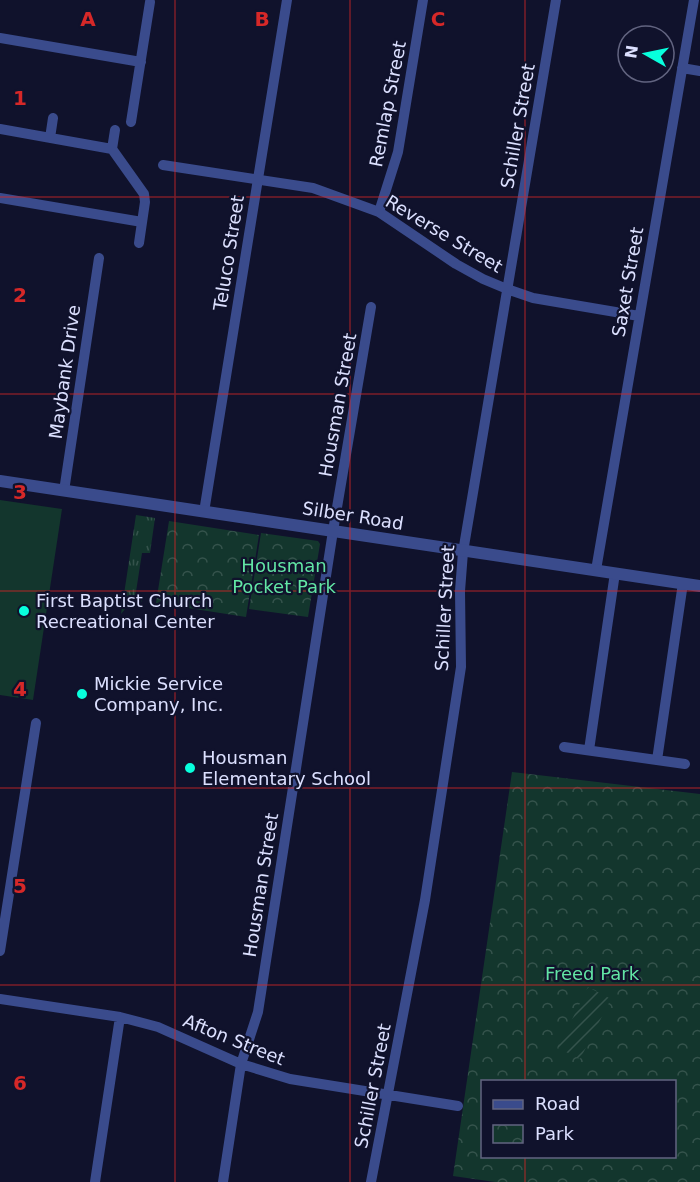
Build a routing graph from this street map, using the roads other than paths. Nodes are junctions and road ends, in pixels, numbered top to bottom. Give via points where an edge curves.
1 (287, 0) edge
2 (423, 0) edge
3 (556, 0) edge
4 (694, 0) edge
5 (150, 2) dead end
6 (0, 38) edge
7 (141, 62) junction
8 (682, 68) junction
9 (700, 71) edge
10 (53, 118) dead end
11 (131, 122) dead end
12 (0, 129) edge
13 (115, 130) dead end
14 (50, 138) junction
15 (112, 149) junction
16 (164, 165) dead end
17 (258, 180) junction
18 (0, 198) edge
19 (379, 212) junction
20 (142, 222) junction
21 (139, 243) dead end
22 (99, 258) dead end
23 (507, 289) junction
24 (371, 307) dead end
25 (639, 316) junction
26 (0, 481) edge
27 (64, 491) junction
28 (204, 512) junction
29 (333, 531) junction
30 (463, 552) junction
31 (596, 570) junction
32 (615, 573) junction
33 (683, 583) junction
34 (700, 586) edge
35 (36, 723) dead end
36 (564, 747) dead end
37 (589, 750) junction
38 (657, 760) junction
39 (685, 764) dead end
40 (0, 951) edge
41 (0, 999) edge
42 (120, 1017) junction
43 (241, 1064) junction
44 (388, 1094) junction
45 (458, 1106) dead end
46 (95, 1182) edge
47 (222, 1182) edge
48 (370, 1182) edge

1 - 17 street, Teluco Street
2 - 19 street, Remlap Street via 398,152
3 - 23 street, Schiller Street
4 - 8 street, Saxet Street
5 - 7 street
6 - 7 street
7 - 11 street
8 - 9 street
8 - 25 street, Saxet Street
10 - 14 street
12 - 14 street
13 - 15 street
14 - 15 street
15 - 20 street via 144,194
16 - 17 street, Reverse Street
17 - 19 street, Reverse Street via 313,188
17 - 28 street, Teluco Street
18 - 20 street
19 - 23 street, Reverse Street via 456,264
20 - 21 street
22 - 27 street, Maybank Drive
23 - 25 street, Reverse Street via 533,298
23 - 30 street, Schiller Street
24 - 29 street, Housman Street
25 - 31 street, Saxet Street
26 - 27 street, Silber Road
27 - 28 street, Silber Road
28 - 29 street, Silber Road
29 - 30 street, Silber Road
29 - 43 street, Housman Street via 258,1012
30 - 31 street, Silber Road
30 - 44 street, Schiller Street via 461,667 425,900
31 - 32 street, Silber Road
32 - 33 street, Silber Road
32 - 37 street
33 - 34 street, Silber Road
33 - 38 street
35 - 40 street
36 - 37 street
37 - 38 street
38 - 39 street
41 - 42 street, Afton Street
42 - 43 street, Afton Street via 158,1027
42 - 46 street
43 - 44 street, Afton Street via 290,1079
43 - 47 street, Housman Street
44 - 45 street, Afton Street
44 - 48 street, Schiller Street

